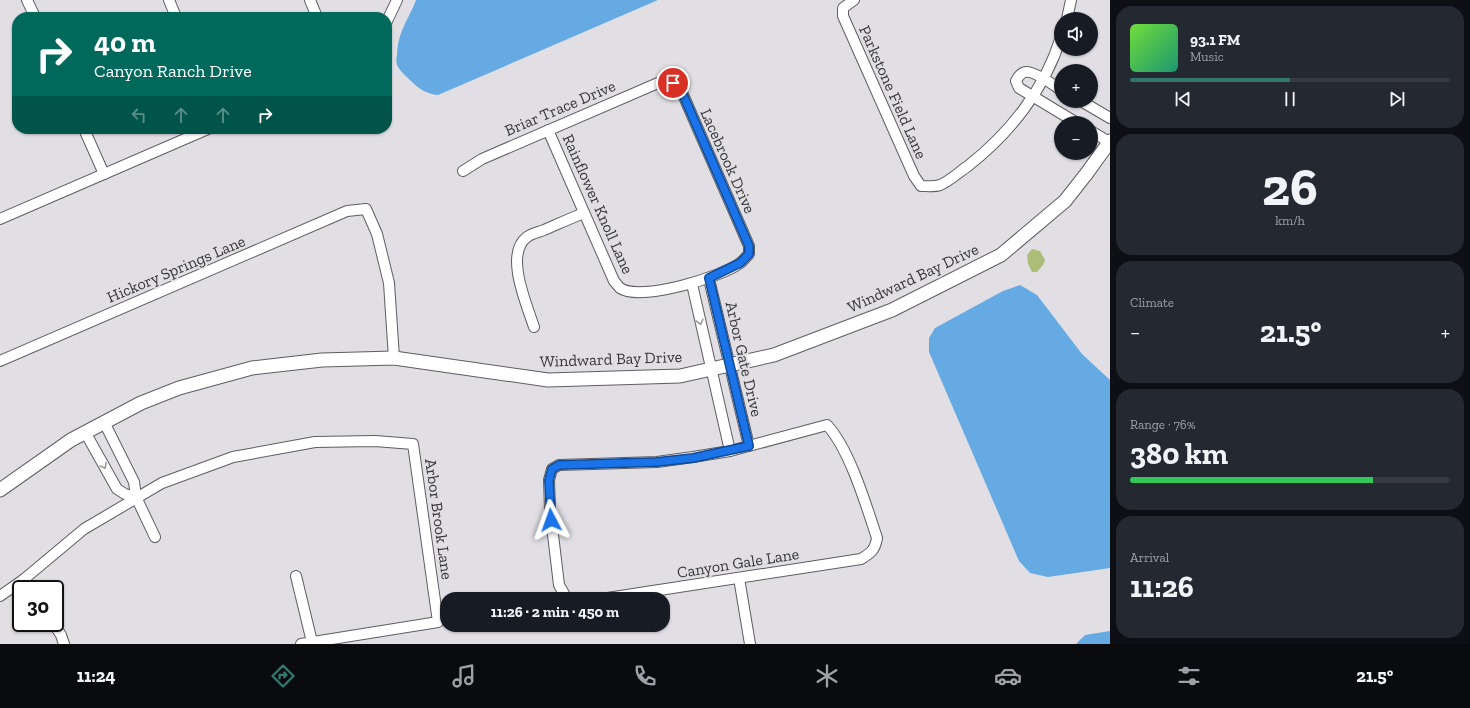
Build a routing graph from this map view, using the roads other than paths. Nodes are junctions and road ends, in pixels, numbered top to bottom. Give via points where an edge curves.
1 (28, 0) edge
2 (169, 0) edge
3 (310, 0) edge
4 (397, 0) edge
5 (854, 0) edge
6 (1072, 0) edge
7 (33, 12) edge
8 (174, 12) edge
9 (315, 12) edge
10 (391, 12) edge
11 (1069, 12) edge
12 (1055, 56) edge
13 (1043, 79) junction
14 (673, 83) joint
15 (1054, 86) edge
16 (1033, 97) junction
17 (1093, 108) edge
18 (1065, 116) edge
19 (1110, 118) edge
20 (548, 130) junction
21 (86, 134) edge
22 (196, 134) edge
23 (1098, 135) edge
24 (1110, 141) edge
25 (463, 171) dead end
26 (104, 174) junction
27 (584, 213) junction
28 (0, 219) edge
29 (709, 278) junction
30 (692, 284) junction
31 (534, 327) dead end
32 (394, 358) junction
33 (0, 361) edge
34 (730, 365) junction
35 (711, 369) junction
36 (104, 422) junction
37 (84, 432) junction
38 (749, 446) junction
39 (730, 451) junction
40 (0, 490) edge
41 (136, 497) junction
42 (155, 536) dead end
43 (296, 576) dead end
44 (740, 578) junction
45 (23, 580) edge
46 (12, 588) edge
47 (563, 592) edge
48 (647, 592) edge
49 (0, 596) edge
50 (59, 632) edge
51 (312, 642) junction
52 (64, 644) edge
53 (301, 644) edge
54 (750, 644) edge

1 - 7 street
2 - 8 street
3 - 9 street
4 - 10 street
5 - 16 street, Parkstone Field Lane via 843,8 843,16 914,176 921,186 940,185 984,153
6 - 11 street
12 - 13 street
13 - 15 street
13 - 16 street
13 - 16 street via 1033,72 1026,72 1016,81 1019,88
14 - 20 street, Briar Trace Drive via 658,83
14 - 29 street, Lacebrook Drive via 681,90 749,246 749,254 740,263
16 - 18 street
17 - 19 street
20 - 25 street, Briar Trace Drive via 482,159
20 - 27 street, Rainflower Knoll Lane
21 - 26 street
22 - 26 street
23 - 24 street
24 - 34 street, Windward Bay Drive via 1065,201 1001,255 892,310 774,355
26 - 28 street
27 - 30 street, Rainflower Knoll Lane via 614,281 621,289 636,292
27 - 31 street via 528,236 520,244 516,261
29 - 30 street
29 - 34 street, Arbor Gate Drive
30 -> 35 street
32 - 33 street, Hickory Springs Lane via 389,283 377,234 366,209 347,211
32 - 35 street, Windward Bay Drive via 548,380 680,376
32 - 36 street, Windward Bay Drive via 322,360 252,368 179,388 141,403
34 - 35 street, Windward Bay Drive
34 - 38 street, Arbor Gate Drive
35 - 39 street
36 - 37 street, Windward Bay Drive
36 - 41 street via 134,482
37 - 40 street, Windward Bay Drive
37 -> 41 street via 117,489
38 - 39 street
38 - 44 street, Canyon Gale Lane via 827,425 836,434 877,538 875,548 861,559
39 - 47 street via 657,462 559,465 552,469 549,480 550,509 559,585
41 - 42 street
41 - 45 street via 84,530
41 - 51 street, Arbor Brook Lane via 162,483 233,457 315,442 375,441 413,444 438,622
43 - 51 street
44 - 48 street, Canyon Gale Lane
44 - 54 street
46 - 49 street
50 - 52 street
51 - 53 street

